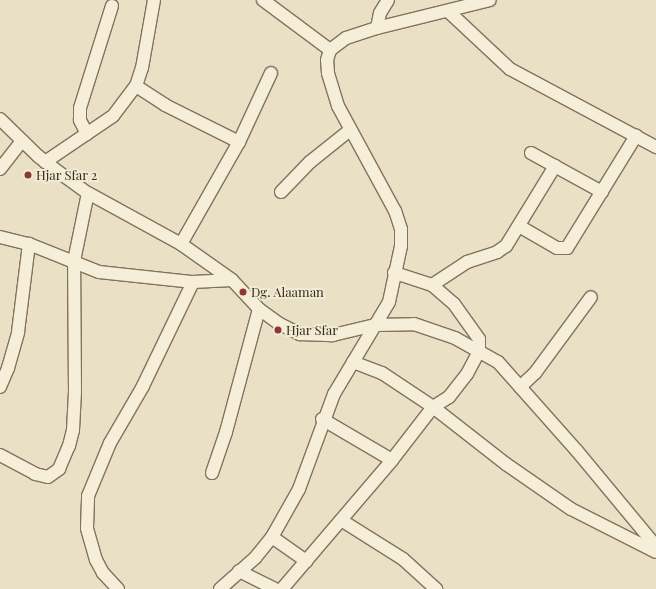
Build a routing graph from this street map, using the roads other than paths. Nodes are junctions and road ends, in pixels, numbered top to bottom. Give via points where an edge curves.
1 (154, 0) edge
2 (263, 0) edge
3 (388, 0) edge
4 (490, 0) edge
5 (112, 6) dead end
6 (448, 11) junction
7 (377, 28) junction
8 (330, 50) junction
9 (271, 73) dead end
10 (136, 86) junction
11 (0, 119) edge
12 (350, 130) junction
13 (87, 134) junction
14 (636, 136) junction
15 (22, 141) junction
16 (239, 142) junction
17 (656, 147) edge
18 (531, 152) dead end
19 (45, 162) junction
20 (555, 166) junction
21 (0, 169) edge
22 (281, 192) dead end
23 (602, 192) junction
24 (88, 193) junction
25 (519, 226) junction
26 (0, 237) edge
27 (28, 244) junction
28 (181, 244) junction
29 (74, 261) junction
30 (394, 273) junction
31 (232, 280) junction
32 (193, 282) junction
33 (432, 285) junction
34 (591, 297) dead end
35 (259, 308) junction
36 (375, 326) junction
37 (479, 351) junction
38 (353, 362) junction
39 (520, 386) junction
40 (0, 387) edge
41 (433, 406) junction
42 (322, 419) junction
43 (0, 456) edge
44 (392, 460) junction
45 (212, 473) dead end
46 (341, 520) junction
47 (272, 537) junction
48 (656, 546) edge
49 (656, 552) edge
50 (306, 561) junction
51 (239, 571) junction
52 (118, 589) edge
53 (220, 589) edge
54 (275, 589) edge
55 (282, 589) edge
56 (436, 589) edge

1 - 10 street via 142,68
2 - 8 street
3 - 7 street via 380,13
4 - 6 street
5 - 13 street via 80,108 80,120
6 - 7 street
6 - 14 street via 510,69
7 - 8 street via 346,38
8 - 12 street via 327,60 332,89
9 - 16 street
10 - 13 street via 113,116
10 - 16 street via 165,105
11 - 15 street
12 - 22 street via 310,162
12 - 30 street via 395,211 401,229 401,246
13 - 19 street
14 - 17 street
14 - 23 street
15 - 19 street
15 - 21 street
16 - 28 street
18 - 20 street
19 - 24 street
20 - 23 street
20 - 25 street
23 - 25 street via 567,248 557,248
24 - 28 street
24 - 29 street
25 - 33 street via 503,249 466,262
26 - 27 street
27 - 29 street
27 - 40 street via 18,332
28 - 31 street
29 - 32 street via 99,272
29 - 43 street via 73,430 63,462 59,469 48,477 35,474
30 - 33 street
30 - 36 street via 389,302
31 - 32 street
31 - 35 street
32 - 52 street via 143,386 110,443 88,496 87,528 94,554 103,573
33 - 37 street via 454,304 478,339
34 - 39 street via 535,373
35 - 36 street via 300,334 332,335
35 - 45 street via 226,432
36 - 37 street via 414,324 455,338
36 - 38 street
37 - 39 street via 498,362
37 - 41 street via 467,374 449,397
38 - 41 street via 382,373
38 - 42 street
39 - 48 street
41 - 44 street
41 - 49 street via 506,464 570,509
42 - 44 street
42 - 47 street via 299,489
44 - 46 street
46 - 50 street
46 - 56 street via 403,559
47 - 50 street
47 - 51 street via 255,558
50 - 55 street
51 - 53 street
51 - 54 street

